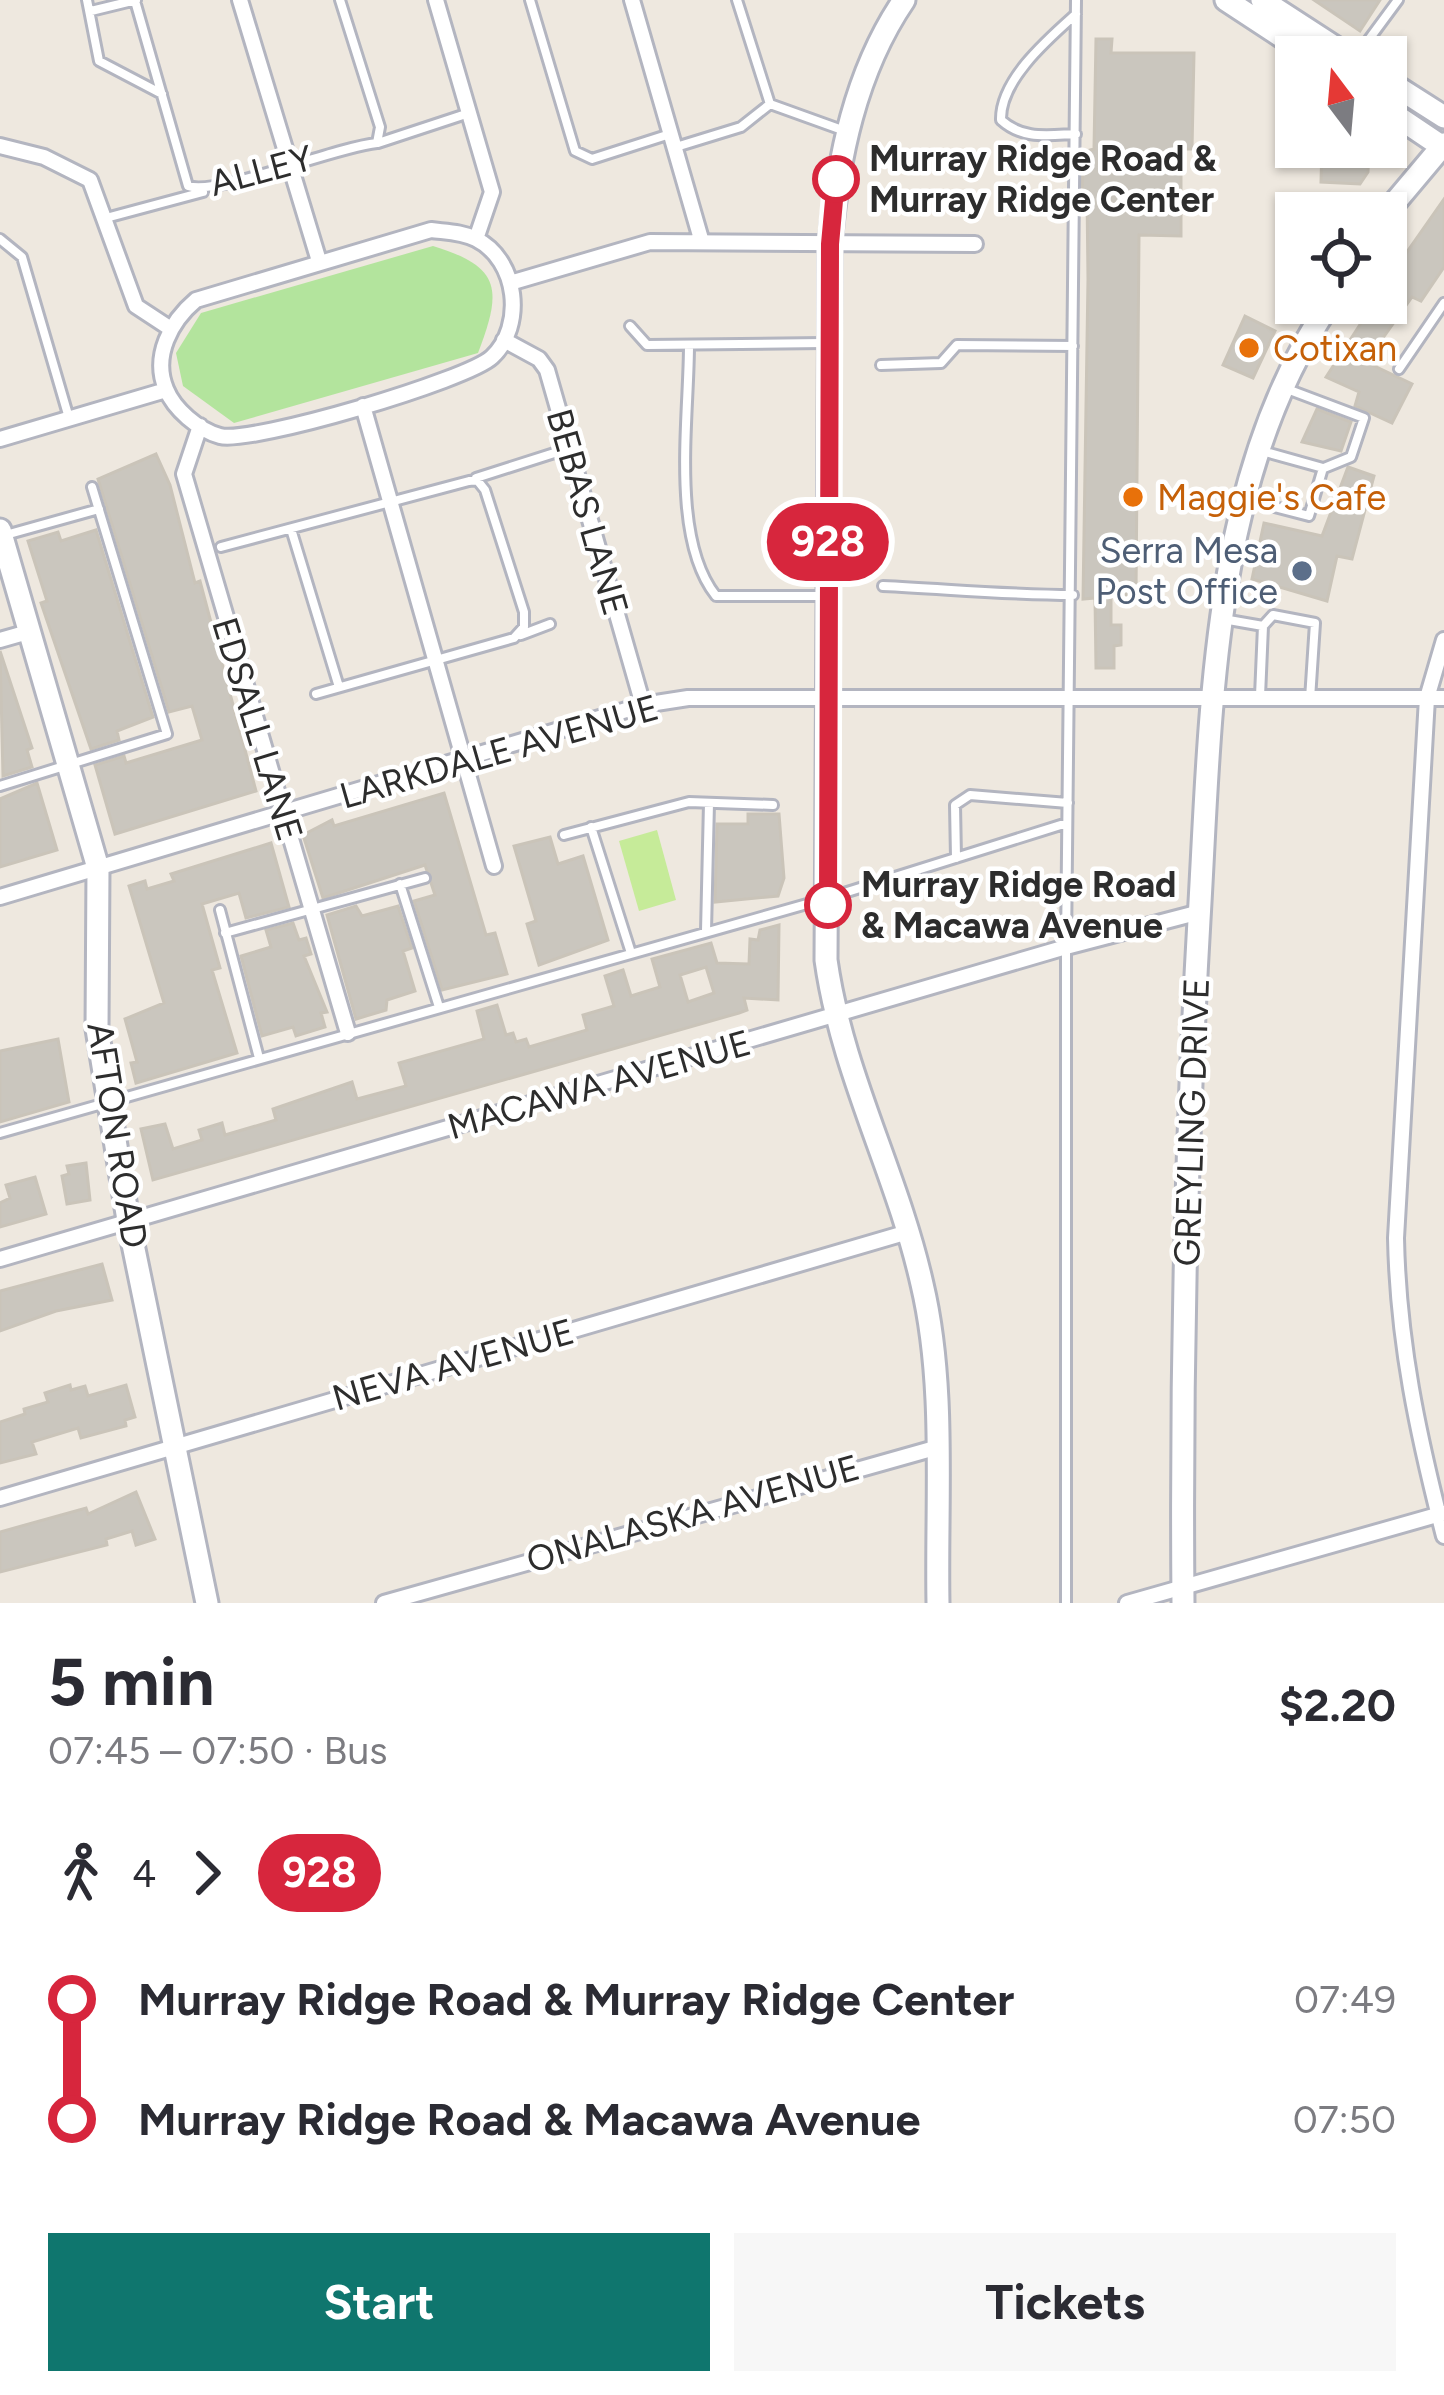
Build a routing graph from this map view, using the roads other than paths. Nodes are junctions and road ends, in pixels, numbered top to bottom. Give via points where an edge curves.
1 (87, 0) edge
2 (136, 0) edge
3 (240, 0) edge
4 (340, 0) edge
5 (436, 0) edge
6 (530, 0) edge
7 (632, 0) edge
8 (737, 0) edge
9 (904, 0) edge
10 (1076, 0) edge
11 (1262, 0) edge
12 (1398, 0) edge
13 (1234, 2) edge
14 (91, 11) junction
15 (1077, 13) junction
16 (1283, 36) edge
17 (1319, 36) edge
18 (1371, 36) edge
19 (1407, 93) edge
20 (162, 94) junction
21 (770, 104) junction
22 (469, 113) junction
23 (1444, 117) edge
24 (1407, 123) edge
25 (847, 132) junction
26 (1076, 134) junction
27 (674, 140) junction
28 (377, 143) junction
29 (0, 146) edge
30 (1443, 146) edge
31 (289, 162) junction
32 (204, 191) junction
33 (1404, 192) edge
34 (106, 218) junction
35 (0, 239) edge
36 (476, 239) junction
37 (701, 239) junction
38 (830, 244) junction
39 (975, 244) dead end
40 (319, 262) junction
41 (510, 284) junction
42 (1444, 303) edge
43 (1319, 324) edge
44 (630, 326) dead end
45 (171, 329) junction
46 (504, 340) junction
47 (829, 342) junction
48 (689, 345) junction
49 (1073, 346) junction
50 (881, 365) dead end
51 (1400, 369) dead end
52 (1285, 388) junction
53 (166, 390) junction
54 (363, 406) junction
55 (69, 418) junction
56 (200, 426) junction
57 (0, 439) edge
58 (570, 448) junction
59 (1262, 451) junction
60 (1323, 468) junction
61 (469, 481) junction
62 (92, 488) dead end
63 (1246, 500) junction
64 (391, 503) junction
65 (99, 509) junction
66 (291, 530) junction
67 (1, 533) edge
68 (221, 547) dead end
69 (883, 586) dead end
70 (828, 596) junction
71 (1073, 596) junction
72 (1221, 618) junction
73 (550, 624) dead end
74 (1263, 626) junction
75 (28, 632) junction
76 (514, 638) junction
77 (0, 640) edge
78 (1444, 640) edge
79 (436, 659) junction
80 (339, 687) junction
81 (316, 694) dead end
82 (827, 697) junction
83 (1072, 697) junction
84 (1212, 698) junction
85 (1260, 698) junction
86 (1310, 698) junction
87 (1427, 698) junction
88 (1444, 698) edge
89 (644, 705) junction
90 (466, 761) junction
91 (67, 764) junction
92 (0, 786) edge
93 (709, 803) junction
94 (1068, 803) junction
95 (773, 805) dead end
96 (284, 814) junction
97 (1066, 823) junction
98 (591, 827) junction
99 (564, 835) dead end
100 (956, 858) junction
101 (494, 866) dead end
102 (98, 868) junction
103 (425, 878) dead end
104 (400, 884) junction
105 (0, 897) edge
106 (828, 898) junction
107 (312, 909) junction
108 (220, 910) dead end
109 (1200, 912) junction
110 (706, 932) junction
111 (225, 933) junction
112 (1066, 947) junction
113 (632, 953) junction
114 (439, 1006) junction
115 (834, 1016) junction
116 (348, 1033) junction
117 (259, 1058) junction
118 (110, 1101) junction
119 (0, 1133) edge
120 (128, 1220) junction
121 (908, 1232) junction
122 (0, 1259) edge
123 (174, 1445) junction
124 (935, 1448) junction
125 (0, 1498) edge
126 (1441, 1513) edge
127 (1444, 1535) edge
128 (1183, 1594) edge
129 (207, 1603) edge
130 (384, 1603) edge
131 (938, 1603) edge
132 (1066, 1603) edge
133 (1127, 1603) edge

1 - 14 lane
2 - 14 lane
2 - 20 lane, ALLEY
3 - 31 street
4 - 28 lane via 380,127
5 - 22 street
6 - 27 lane via 575,152 592,159
7 - 27 street
8 - 21 lane
9 - 25 street
10 - 15 lane
11 - 17 street
12 - 18 lane
13 - 16 street
14 - 20 lane via 99,62
15 - 26 lane
15 - 26 lane via 1001,104 1001,120 1013,131
19 - 23 street
20 - 32 lane, ALLEY via 188,186
21 - 25 lane
21 - 27 lane via 741,127
22 - 28 lane, ALLEY
22 - 36 street via 492,192
24 - 30 street
25 - 38 street
26 - 49 lane
27 - 37 street
28 - 31 lane, ALLEY
29 - 34 street via 90,180
30 - 33 street
31 - 32 lane, ALLEY
31 - 40 street
32 - 34 lane
34 - 45 street via 136,306
35 - 55 lane via 22,257
36 - 40 street via 431,230
36 - 41 street via 498,257
37 - 38 street
37 - 41 street via 650,242
38 - 39 street
38 - 47 street
40 - 45 street via 212,293 183,310
41 - 46 street
42 - 51 lane
43 - 52 street, GREYLING DRIVE
44 - 48 lane via 647,345
45 - 53 street via 160,373
46 - 54 street via 472,370
46 - 58 street, BEBAS LANE via 548,370
47 - 48 lane
47 - 70 street
48 - 70 lane via 688,542 700,576 716,596
49 - 50 lane via 958,345 941,363
49 - 71 lane
52 - 59 street, GREYLING DRIVE
52 - 60 lane via 1364,418 1351,457
53 - 55 street
53 - 56 street
54 - 56 street via 250,436
54 - 64 street
55 - 57 street
56 - 96 street, EDSALL LANE via 184,474
58 - 61 lane
58 - 89 street, BEBAS LANE
59 - 60 lane
59 - 63 street, GREYLING DRIVE
60 - 63 lane via 1310,516
61 - 64 lane
61 - 76 lane via 485,490 524,612
62 - 65 lane
63 - 72 street, GREYLING DRIVE
64 - 66 lane
64 - 79 street
65 - 67 lane
65 - 91 lane via 166,734
66 - 68 lane
66 - 80 lane
67 - 75 street, AFTON ROAD
69 - 71 lane
70 - 82 street
71 - 83 lane
72 - 74 lane
72 - 84 street, GREYLING DRIVE
73 - 76 lane
74 - 85 lane
74 - 86 lane via 1273,614 1315,622
75 - 77 street
75 - 91 street, AFTON ROAD
76 - 79 lane
78 - 87 street
79 - 80 lane
79 - 90 street
80 - 81 lane
82 - 83 street, LARKDALE AVENUE
82 - 89 street, LARKDALE AVENUE
82 - 106 street
83 - 84 street, LARKDALE AVENUE
83 - 94 lane
84 - 85 street, LARKDALE AVENUE
84 - 109 street, GREYLING DRIVE
85 - 86 street, LARKDALE AVENUE
86 - 87 street, LARKDALE AVENUE
87 - 88 street, LARKDALE AVENUE
87 - 126 street via 1396,1238 1398,1323 1414,1427
89 - 90 street, LARKDALE AVENUE
90 - 96 street, LARKDALE AVENUE
90 - 101 street
91 - 92 lane
91 - 102 street, AFTON ROAD
93 - 95 lane
93 - 98 lane
93 - 110 lane
94 - 97 lane
94 - 100 lane via 970,795 951,820
96 - 102 street, LARKDALE AVENUE
96 - 107 street, EDSALL LANE
97 - 100 lane
97 - 112 lane
98 - 99 lane
98 - 113 lane
100 - 106 lane
102 - 105 street, LARKDALE AVENUE
102 - 118 street, AFTON ROAD via 97,1029
103 - 104 lane
104 - 107 lane
104 - 114 lane
106 - 110 lane
106 - 115 street
107 - 111 lane
107 - 116 street, EDSALL LANE
108 - 111 lane
109 - 112 street, MACAWA AVENUE
109 - 128 street, GREYLING DRIVE via 1187,1118
110 - 113 lane
111 - 117 lane
112 - 115 street, MACAWA AVENUE
112 - 132 lane
113 - 114 lane
114 - 116 lane
115 - 120 street, MACAWA AVENUE
115 - 121 street
116 - 117 lane
117 - 118 lane
118 - 119 lane
118 - 120 street, AFTON ROAD
120 - 122 street, MACAWA AVENUE
120 - 123 street, AFTON ROAD
121 - 123 street, NEVA AVENUE
121 - 124 street via 926,1299
123 - 125 street, NEVA AVENUE
123 - 129 street, AFTON ROAD
124 - 130 street, ONALASKA AVENUE
124 - 131 street
126 - 127 street
126 - 128 street
128 - 133 street

